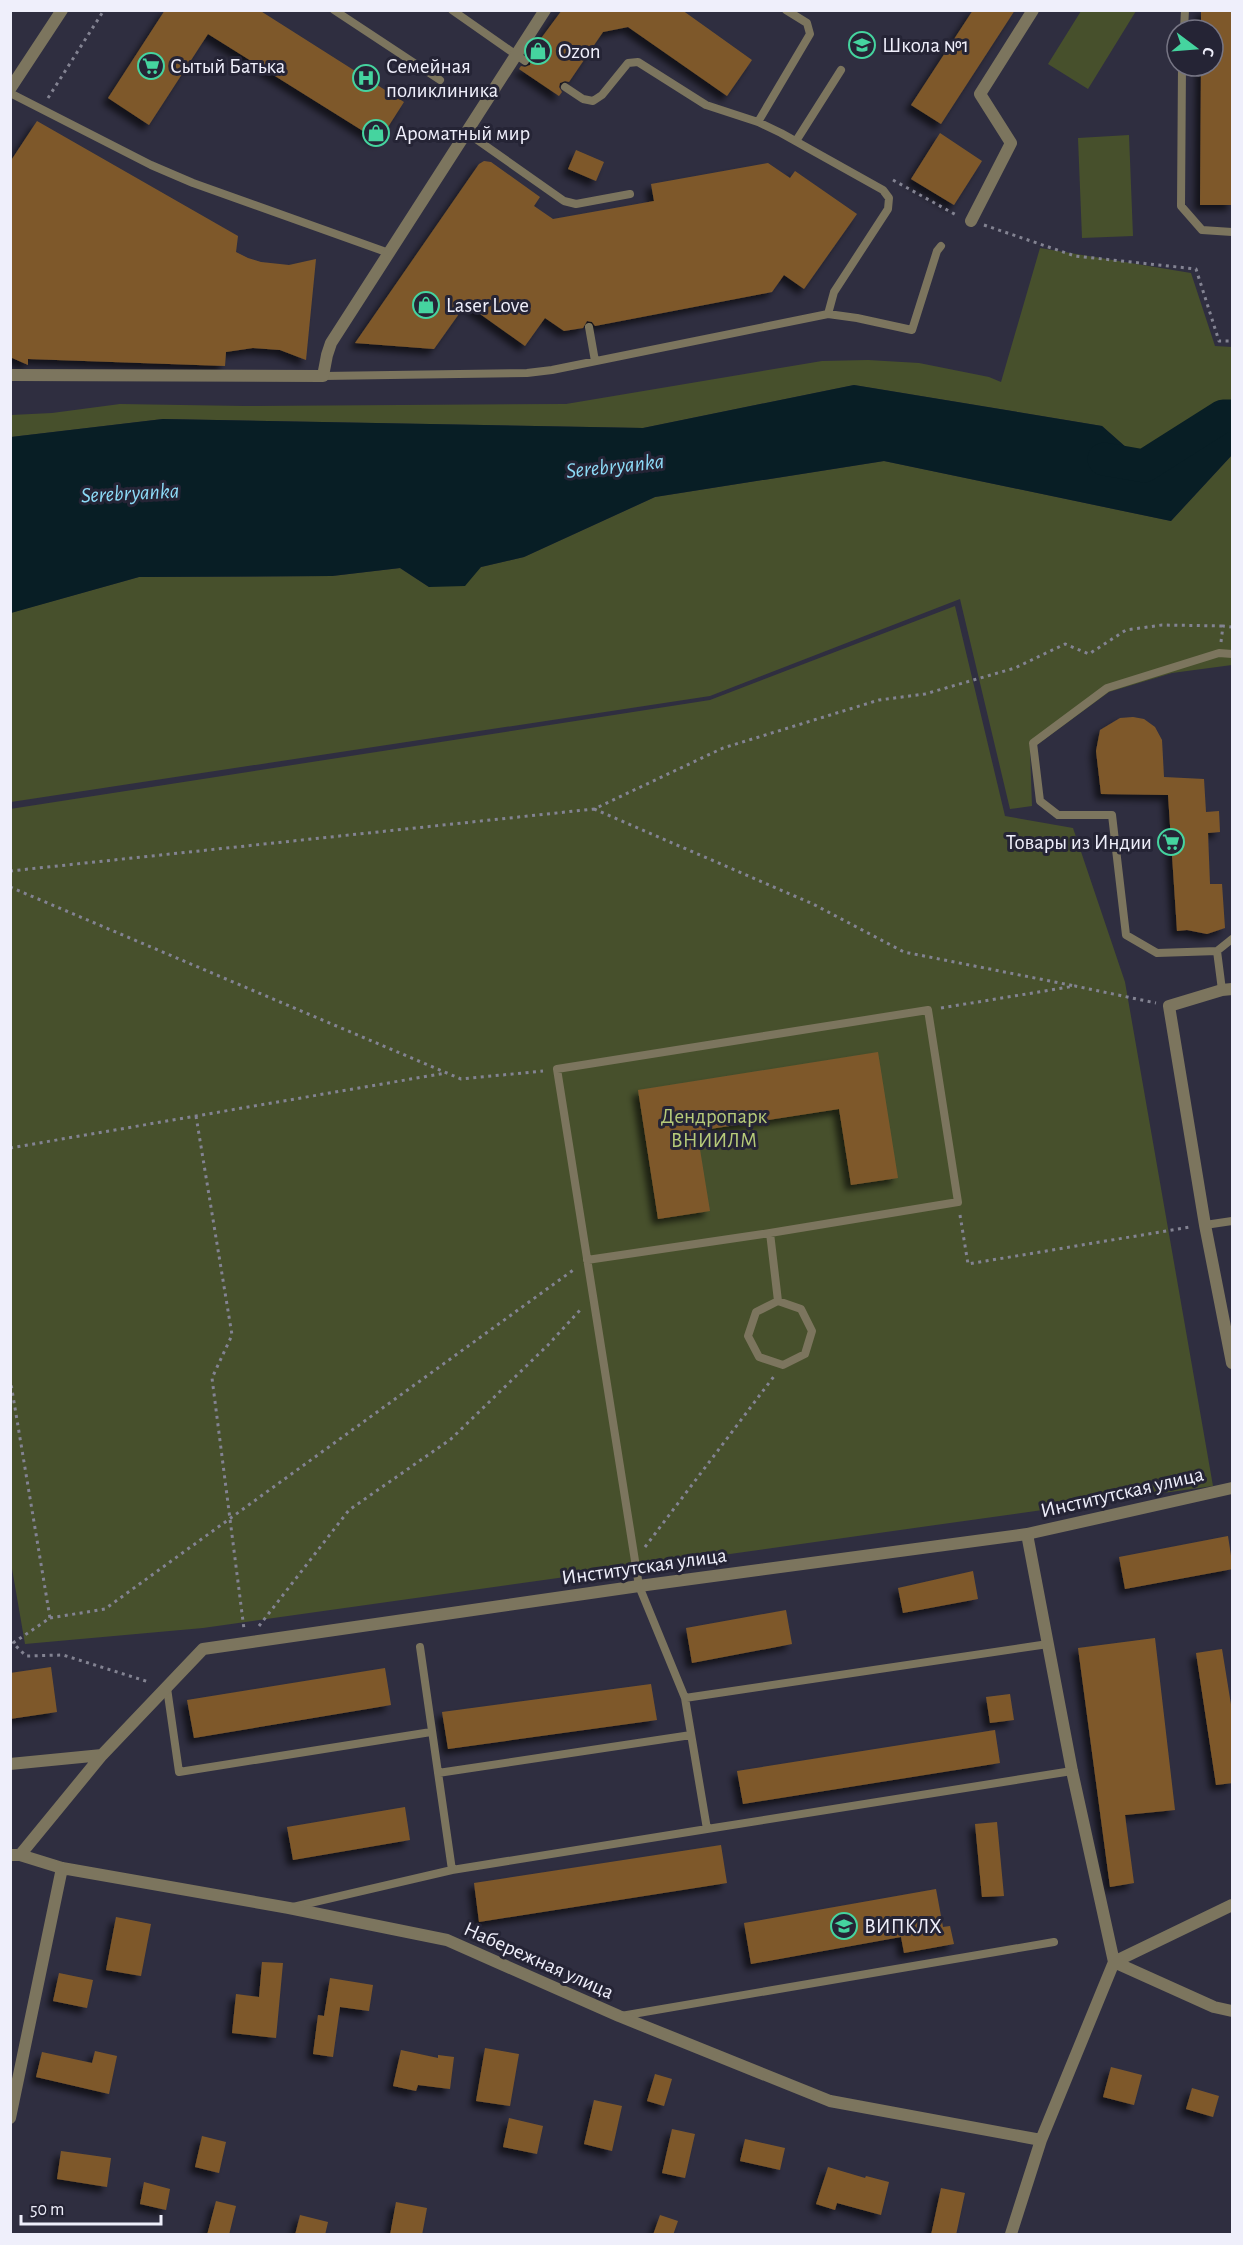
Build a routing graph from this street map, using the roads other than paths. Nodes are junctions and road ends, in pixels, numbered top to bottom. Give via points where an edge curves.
1 (62, 10) edge
2 (334, 10) edge
3 (452, 10) edge
4 (545, 10) edge
5 (786, 10) edge
6 (1033, 10) edge
7 (347, 14) edge
8 (520, 58) junction
9 (841, 70) dead end
10 (1182, 78) edge
11 (440, 80) dead end
12 (565, 87) dead end
13 (10, 91) edge
14 (758, 122) junction
15 (466, 132) junction
16 (796, 141) junction
17 (630, 194) dead end
18 (971, 221) road end
19 (1233, 232) edge
20 (941, 246) dead end
21 (389, 253) junction
22 (828, 314) junction
23 (589, 327) dead end
24 (595, 361) junction
25 (10, 375) edge
26 (323, 376) junction
27 (1233, 654) edge
28 (1233, 939) edge
29 (1216, 951) junction
30 (1227, 990) edge
31 (1233, 1221) edge
32 (1205, 1225) junction
33 (770, 1233) junction
34 (587, 1260) junction
35 (778, 1301) junction
36 (1233, 1363) edge
37 (1233, 1488) edge
38 (1027, 1534) junction
39 (639, 1586) junction
40 (1048, 1644) junction
41 (420, 1647) dead end
42 (167, 1688) junction
43 (685, 1698) junction
44 (431, 1732) junction
45 (691, 1735) junction
46 (102, 1755) junction
47 (10, 1764) edge
48 (1072, 1771) junction
49 (438, 1773) junction
50 (707, 1829) junction
51 (15, 1855) edge
52 (62, 1868) junction
53 (452, 1870) junction
54 (1233, 1905) edge
55 (289, 1908) junction
56 (1054, 1942) dead end
57 (1114, 1962) junction
58 (1233, 2011) edge
59 (619, 2016) junction
60 (10, 2118) edge
61 (1041, 2140) junction
62 (1011, 2235) edge

1 - 13 street
2 - 7 lane
3 - 8 lane
4 - 8 street
5 - 14 lane via 807,23 810,34
6 - 18 street via 980,94 1011,143
7 - 11 lane
8 - 15 street
9 - 16 lane
10 - 19 lane via 1181,207 1202,230
12 - 14 lane via 593,101 628,63 638,62 706,105
13 - 21 lane via 41,110 193,183
14 - 16 lane
15 - 17 lane via 564,201 576,204
15 - 21 street
16 - 22 lane via 883,190 889,198 888,209 834,292
20 - 22 lane via 912,330
21 - 26 street via 332,343
22 - 24 lane
23 - 24 lane
24 - 26 lane via 527,373
25 - 26 street
27 - 29 lane via 1219,653 1107,688 1033,743 1040,801 1058,815 1112,815 1126,935 1157,953
28 - 29 lane
29 - 30 lane
30 - 32 street via 1170,1006
31 - 32 lane
32 - 36 street
33 - 34 lane
33 - 34 lane via 958,1202 928,1010 557,1069
33 - 35 lane
34 - 39 lane
35 - 35 lane via 756,1312 748,1336 759,1358 783,1365 805,1354 813,1331 801,1309
37 - 38 street, Институтская улица
38 - 39 street, Институтская улица
38 - 40 street
39 - 42 street, Институтская улица via 203,1649
39 - 43 lane
40 - 43 lane
40 - 48 street
41 - 44 lane
42 - 44 lane via 179,1772
42 - 46 street, Институтская улица
43 - 45 lane
44 - 49 lane
45 - 49 lane
45 - 50 lane
46 - 47 street
46 - 51 street, Институтская улица
48 - 50 lane
48 - 57 street
49 - 53 lane
50 - 53 lane
51 - 52 street, Набережная улица
52 - 55 street, Набережная улица
52 - 60 street
53 - 55 lane
54 - 57 street
55 - 59 street, Набережная улица via 447,1940
56 - 59 lane
57 - 58 street via 1214,2007
57 - 61 street
59 - 61 street, Набережная улица via 830,2101
61 - 62 street

